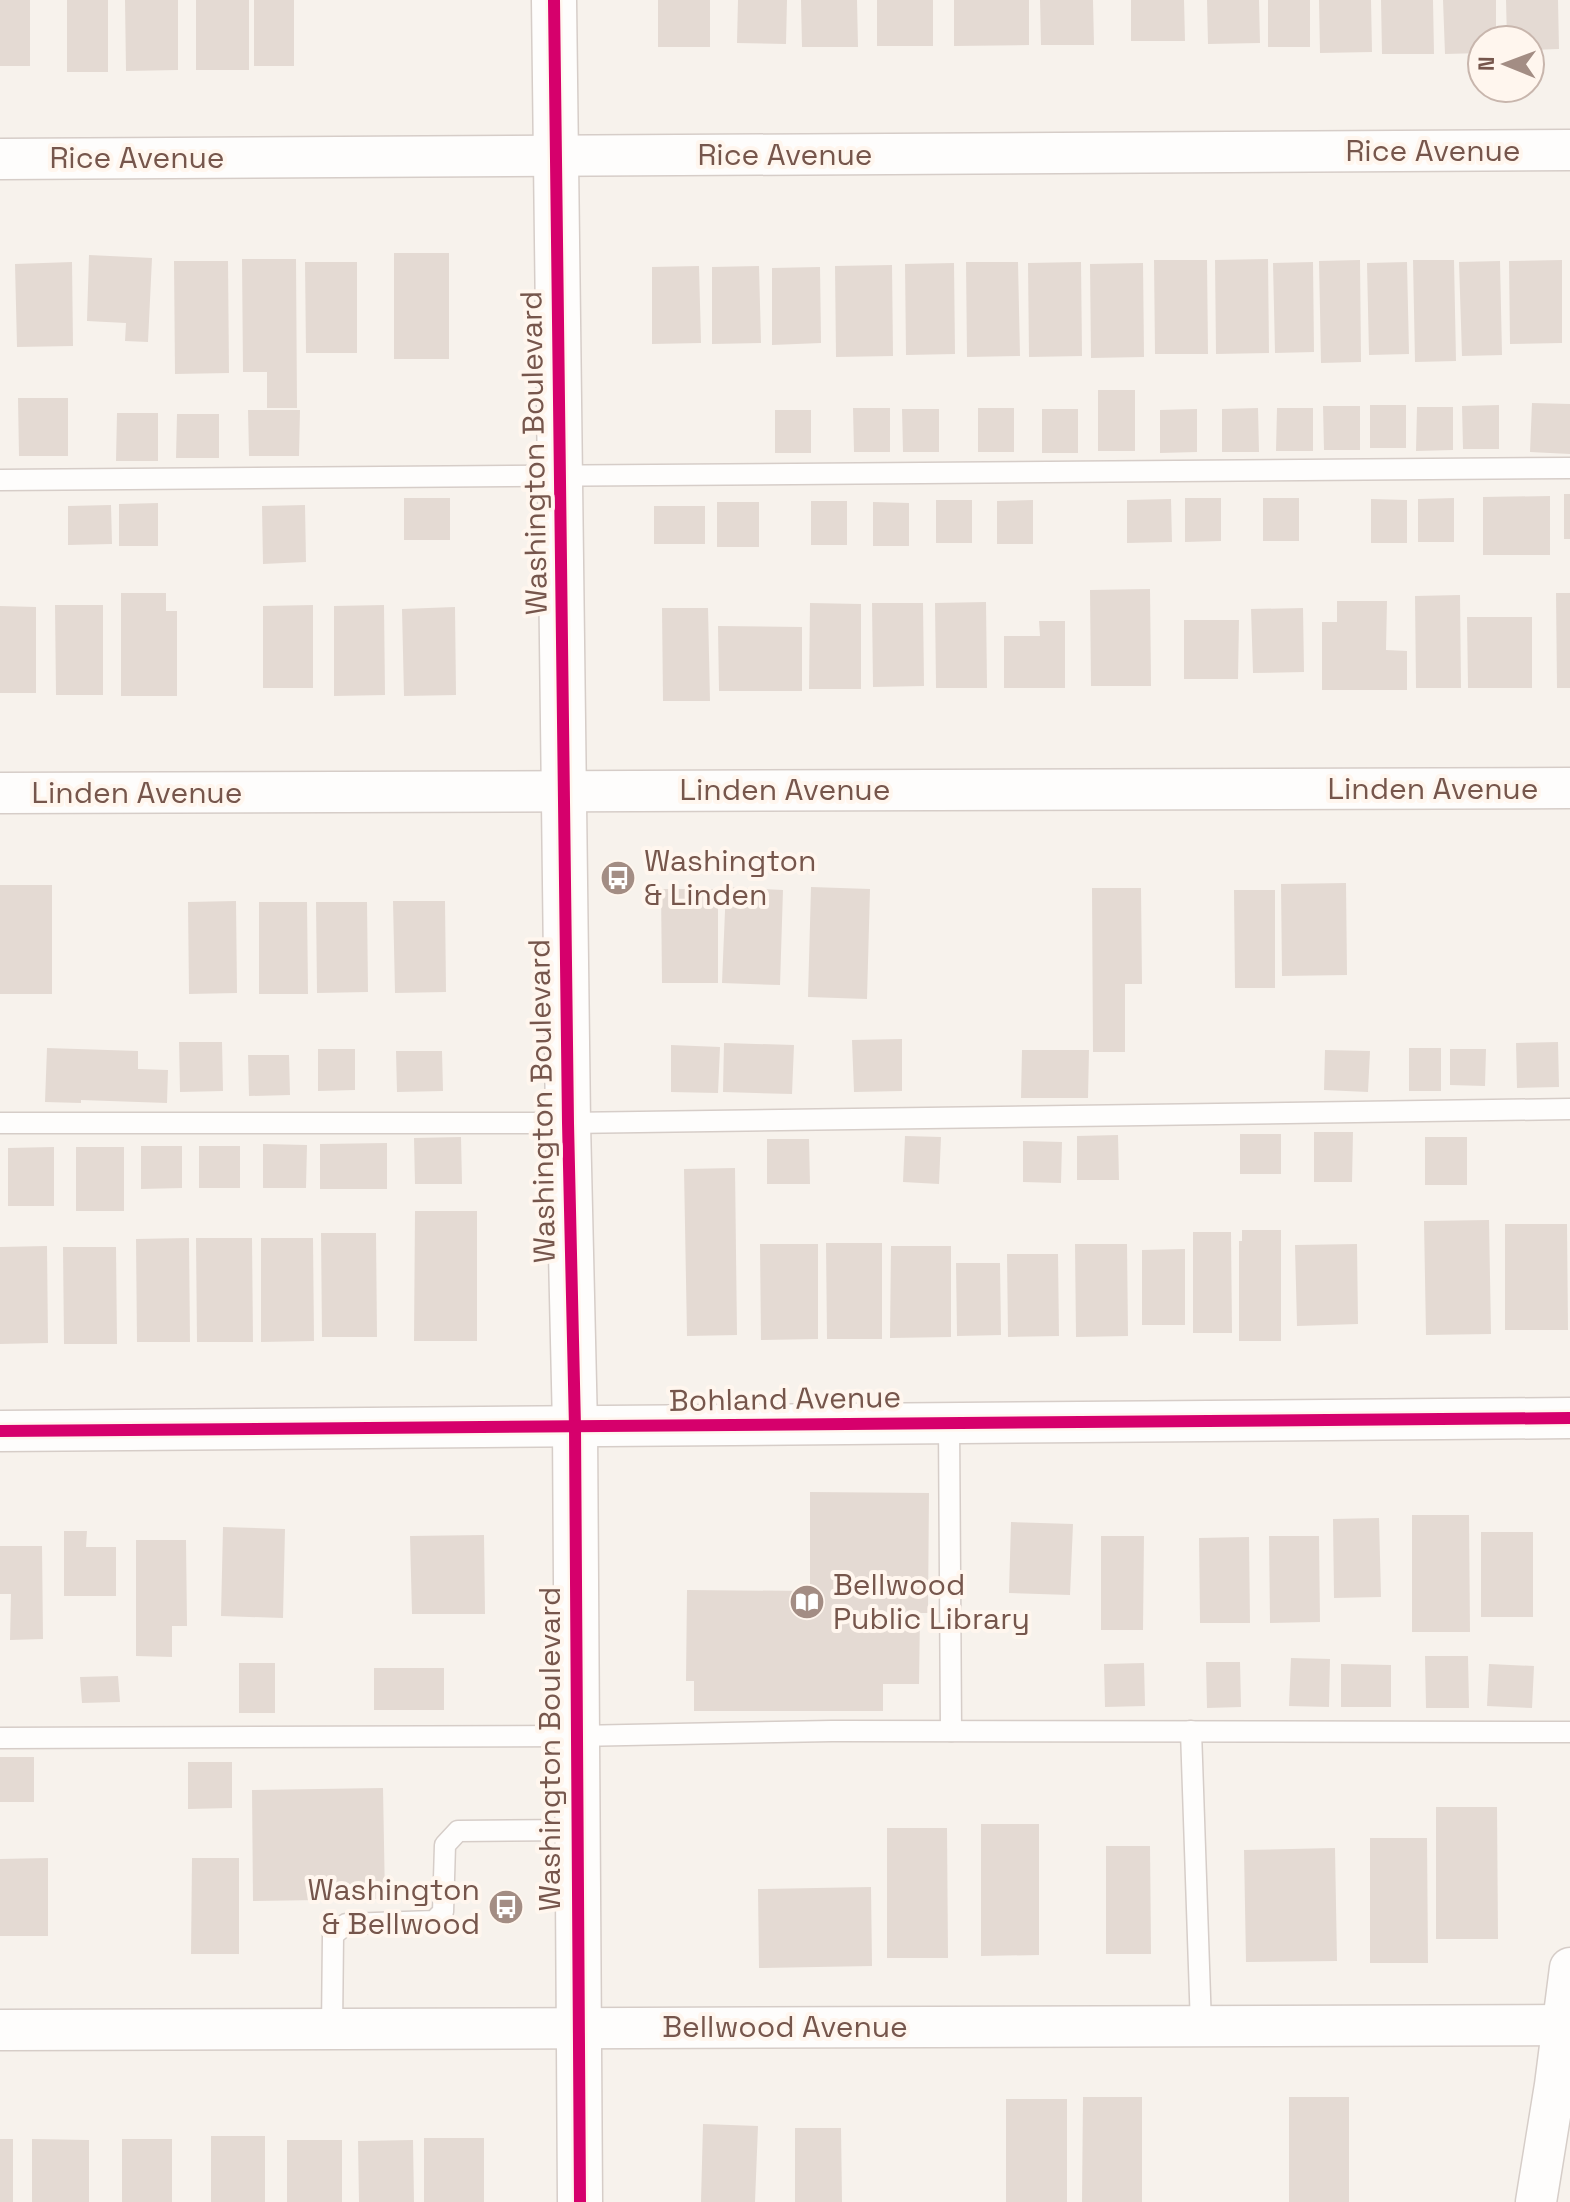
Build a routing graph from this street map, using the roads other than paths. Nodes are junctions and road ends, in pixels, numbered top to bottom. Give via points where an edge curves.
1 (554, 0) edge
2 (1570, 150) edge
3 (557, 157) junction
4 (0, 159) edge
5 (1570, 468) edge
6 (560, 478) junction
7 (0, 480) edge
8 (1570, 788) edge
9 (564, 791) junction
10 (0, 793) edge
11 (1570, 1109) edge
12 (0, 1123) edge
13 (568, 1123) junction
14 (1570, 1418) edge
15 (949, 1423) junction
16 (575, 1427) junction
17 (0, 1431) edge
18 (951, 1731) junction
19 (1191, 1731) junction
20 (1570, 1732) edge
21 (576, 1736) junction
22 (0, 1738) edge
23 (577, 1830) junction
24 (1570, 1968) edge
25 (1566, 2025) edge
26 (1201, 2026) junction
27 (578, 2028) junction
28 (332, 2029) junction
29 (0, 2030) edge
30 (580, 2202) edge
31 (1536, 2202) edge

1 - 3 street, Washington Boulevard
2 - 3 street, Rice Avenue
3 - 4 street, Rice Avenue
3 - 6 street, Washington Boulevard
5 - 6 lane
6 - 7 lane
6 - 9 street, Washington Boulevard
8 - 9 street, Linden Avenue
9 - 10 street, Linden Avenue
9 - 13 street, Washington Boulevard
11 - 13 lane
12 - 13 lane
13 - 16 street, Washington Boulevard
14 - 15 street, Bohland Avenue
15 - 16 street, Bohland Avenue
15 - 18 lane
16 - 17 street, Bohland Avenue
16 - 21 street, Washington Boulevard
18 - 19 lane
18 - 21 lane
19 - 20 lane
19 - 26 lane
21 - 22 lane
21 - 23 street, Washington Boulevard
23 - 27 street, Washington Boulevard
23 - 28 lane via 458,1831 445,1845 443,1912 434,1921 346,1924 333,1935
24 - 25 street
25 - 26 street, Bellwood Avenue
25 - 31 street
26 - 27 street, Bellwood Avenue
27 - 28 street, Bellwood Avenue
27 - 30 street, Washington Boulevard
28 - 29 street, Bellwood Avenue

